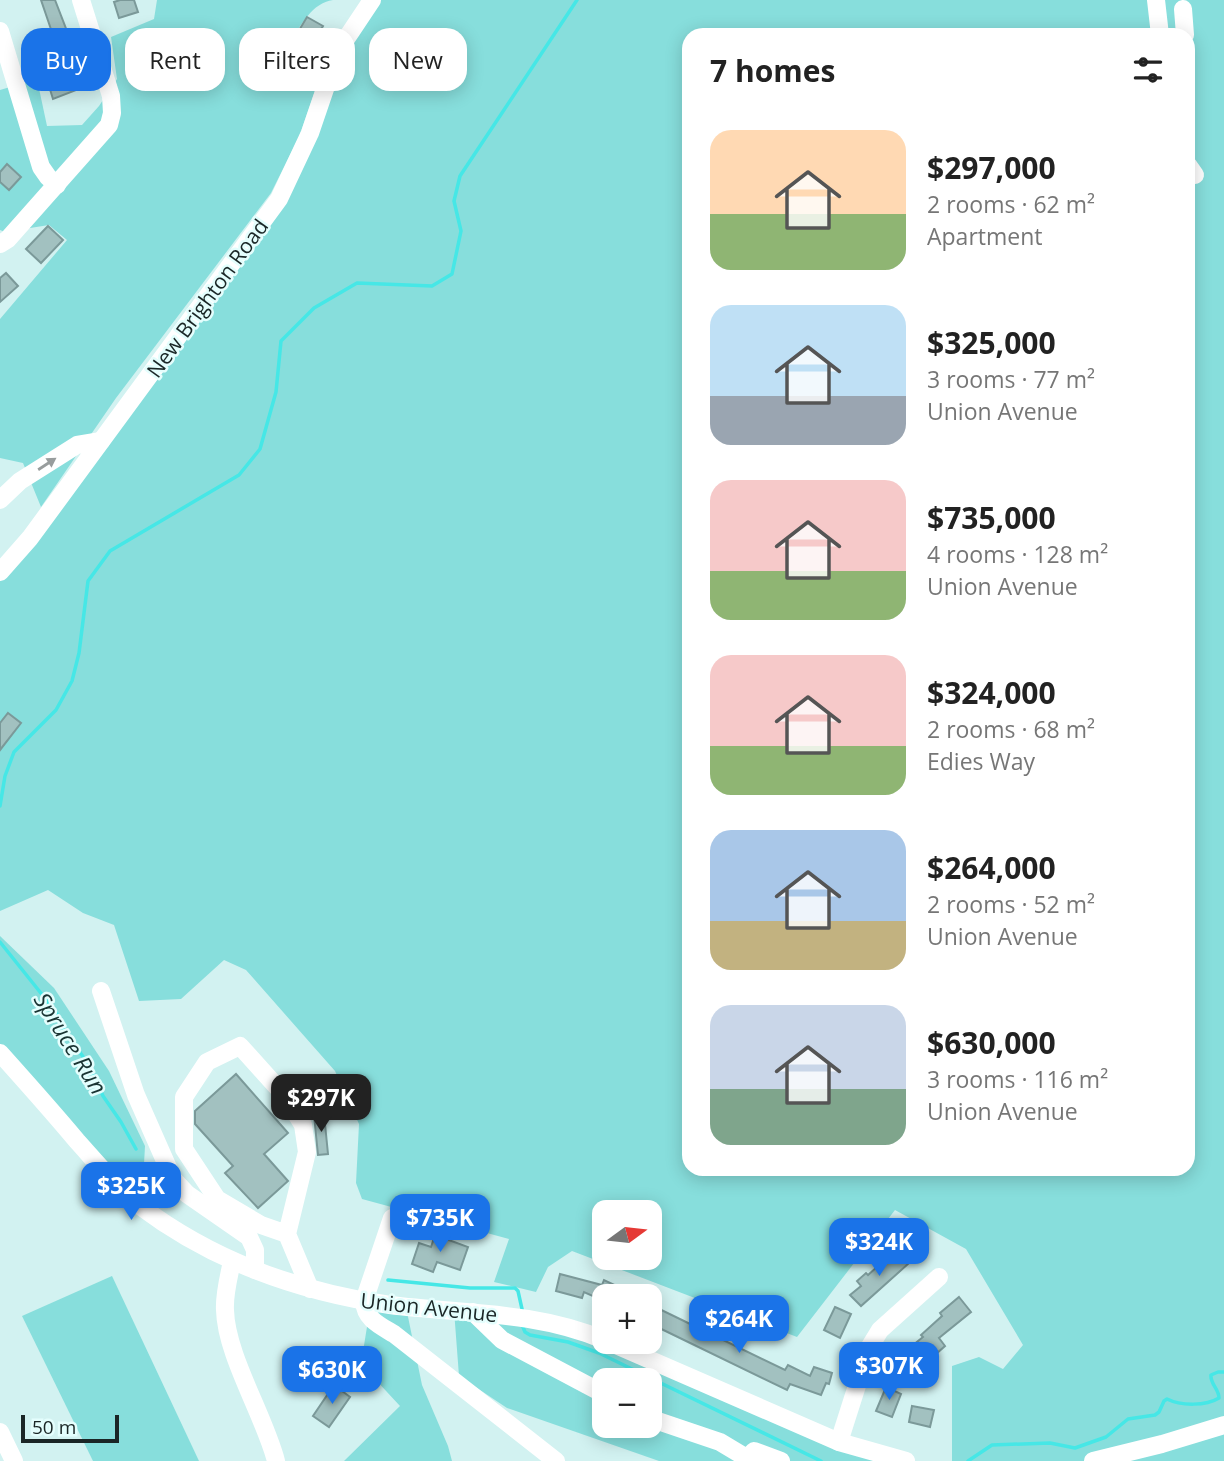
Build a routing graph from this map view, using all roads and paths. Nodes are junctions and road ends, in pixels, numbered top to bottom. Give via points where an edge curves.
1 (81, 0) edge
2 (372, 0) edge
3 (1156, 0) edge
4 (1183, 9) dead end
5 (1159, 28) edge
6 (1184, 28) edge
7 (0, 31) edge
8 (57, 185) junction
9 (0, 244) edge
10 (101, 441) junction
11 (0, 500) edge
12 (0, 572) edge
13 (100, 991) dead end
14 (0, 1053) edge
15 (392, 1218) dead end
16 (287, 1234) junction
17 (232, 1261) junction
18 (255, 1270) junction
19 (939, 1277) dead end
20 (310, 1289) junction
21 (364, 1301) junction
22 (473, 1312) junction
23 (592, 1335) edge
24 (636, 1354) edge
25 (592, 1388) edge
26 (662, 1422) edge
27 (1224, 1425) edge
28 (0, 1432) edge
29 (839, 1442) junction
30 (750, 1460) edge
31 (14, 1461) edge
32 (276, 1461) edge
33 (556, 1461) edge
34 (780, 1461) edge
35 (906, 1461) edge
36 (1093, 1461) edge

1 - 8 street via 109,88 112,113 106,131
2 - 10 street, New Brighton Road via 346,39 279,199
3 - 5 street
4 - 6 street
7 - 8 street via 41,167
8 - 9 street
11 -> 10 street via 20,481 77,445
10 - 12 street, New Brighton Road
13 - 18 street via 136,1096 173,1179 249,1237 255,1250
14 - 17 street, Union Avenue via 139,1205
15 - 21 street
16 - 16 street via 307,1152 303,1125 285,1096 240,1045 207,1062 184,1097 184,1149 217,1199 261,1225
16 - 20 street
17 - 18 street, Union Avenue
17 - 32 street via 225,1312 230,1339
18 - 20 street, Union Avenue
19 - 29 street via 880,1330 869,1348
20 - 21 street, Union Avenue
21 - 22 street, Union Avenue
21 - 33 street via 364,1311 375,1323
22 - 23 street, Union Avenue via 523,1317
22 - 25 street via 502,1340
24 - 29 street, Union Avenue
26 - 30 street via 720,1442
27 - 36 street
28 - 31 street
29 - 35 street, Union Avenue
30 - 34 street via 754,1451

